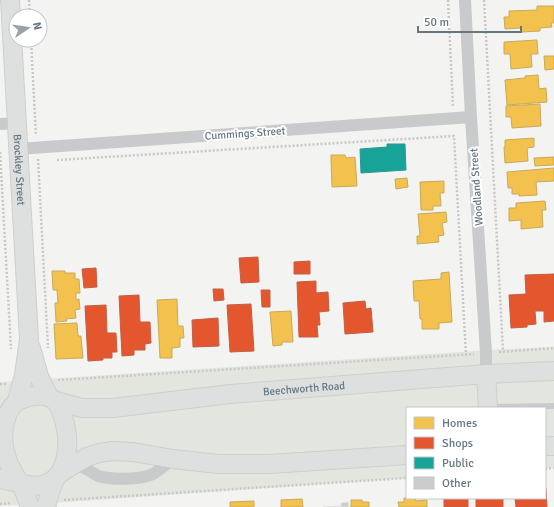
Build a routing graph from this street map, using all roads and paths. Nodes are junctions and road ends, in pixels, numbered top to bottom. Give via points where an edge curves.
1 (10, 0) edge
2 (448, 0) edge
3 (465, 0) edge
4 (484, 0) edge
5 (31, 48) edge
6 (471, 117) junction
7 (454, 118) junction
8 (8, 124) edge
9 (454, 136) junction
10 (37, 147) junction
11 (0, 152) edge
12 (19, 156) junction
13 (46, 161) dead end
14 (54, 161) dead end
15 (38, 162) junction
16 (1, 164) edge
17 (29, 339) junction
18 (554, 348) edge
19 (48, 349) dead end
20 (503, 351) junction
21 (11, 352) dead end
22 (486, 353) junction
23 (466, 355) junction
24 (554, 371) edge
25 (486, 374) junction
26 (41, 381) junction
27 (23, 383) junction
28 (0, 384) edge
29 (53, 399) junction
30 (554, 406) edge
31 (10, 407) edge
32 (488, 407) edge
33 (521, 407) edge
34 (406, 455) edge
35 (173, 459) junction
36 (73, 465) junction
37 (57, 476) junction
38 (406, 478) edge
39 (0, 479) edge
40 (20, 483) junction
41 (52, 504) edge
42 (30, 507) edge

1 - 8 main road, Brockley Street
2 - 7 path
3 - 6 street, Woodland Street
4 - 20 path
5 - 10 path
6 - 7 street, Cummings Street
6 - 22 street, Woodland Street
7 - 9 path
7 - 10 street, Cummings Street
8 - 12 main road, Brockley Street
9 - 14 path
9 - 23 path
10 - 12 street, Cummings Street
10 - 15 path
11 - 16 path
12 - 15 path
12 - 16 path
12 - 17 main road, Brockley Street
13 - 15 path
15 - 19 path
16 - 21 path
17 - 26 main road, Brockley Street
17 - 27 main road, Brockley Street
18 - 20 path
20 - 22 path
22 - 23 path
22 - 25 street, Woodland Street
23 - 26 path
24 - 25 main road, Beechworth Road
25 - 29 main road, Beechworth Road via 230,394 113,408 82,408
25 - 32 main road
26 - 29 main road, Brockley Street
27 - 28 path
27 - 31 main road, Brockley Street
29 - 31 main road via 32,396
29 - 37 main road via 64,420 67,443 65,459
30 - 33 lane
31 - 40 main road via 3,435 7,458
34 - 35 main road via 247,465
35 - 36 main road via 112,451 87,457
35 - 36 street via 145,477 125,479 102,477
36 - 37 main road
37 - 40 main road via 42,485
37 - 41 main road via 51,489
38 - 41 path
39 - 40 main road
40 - 42 main road

